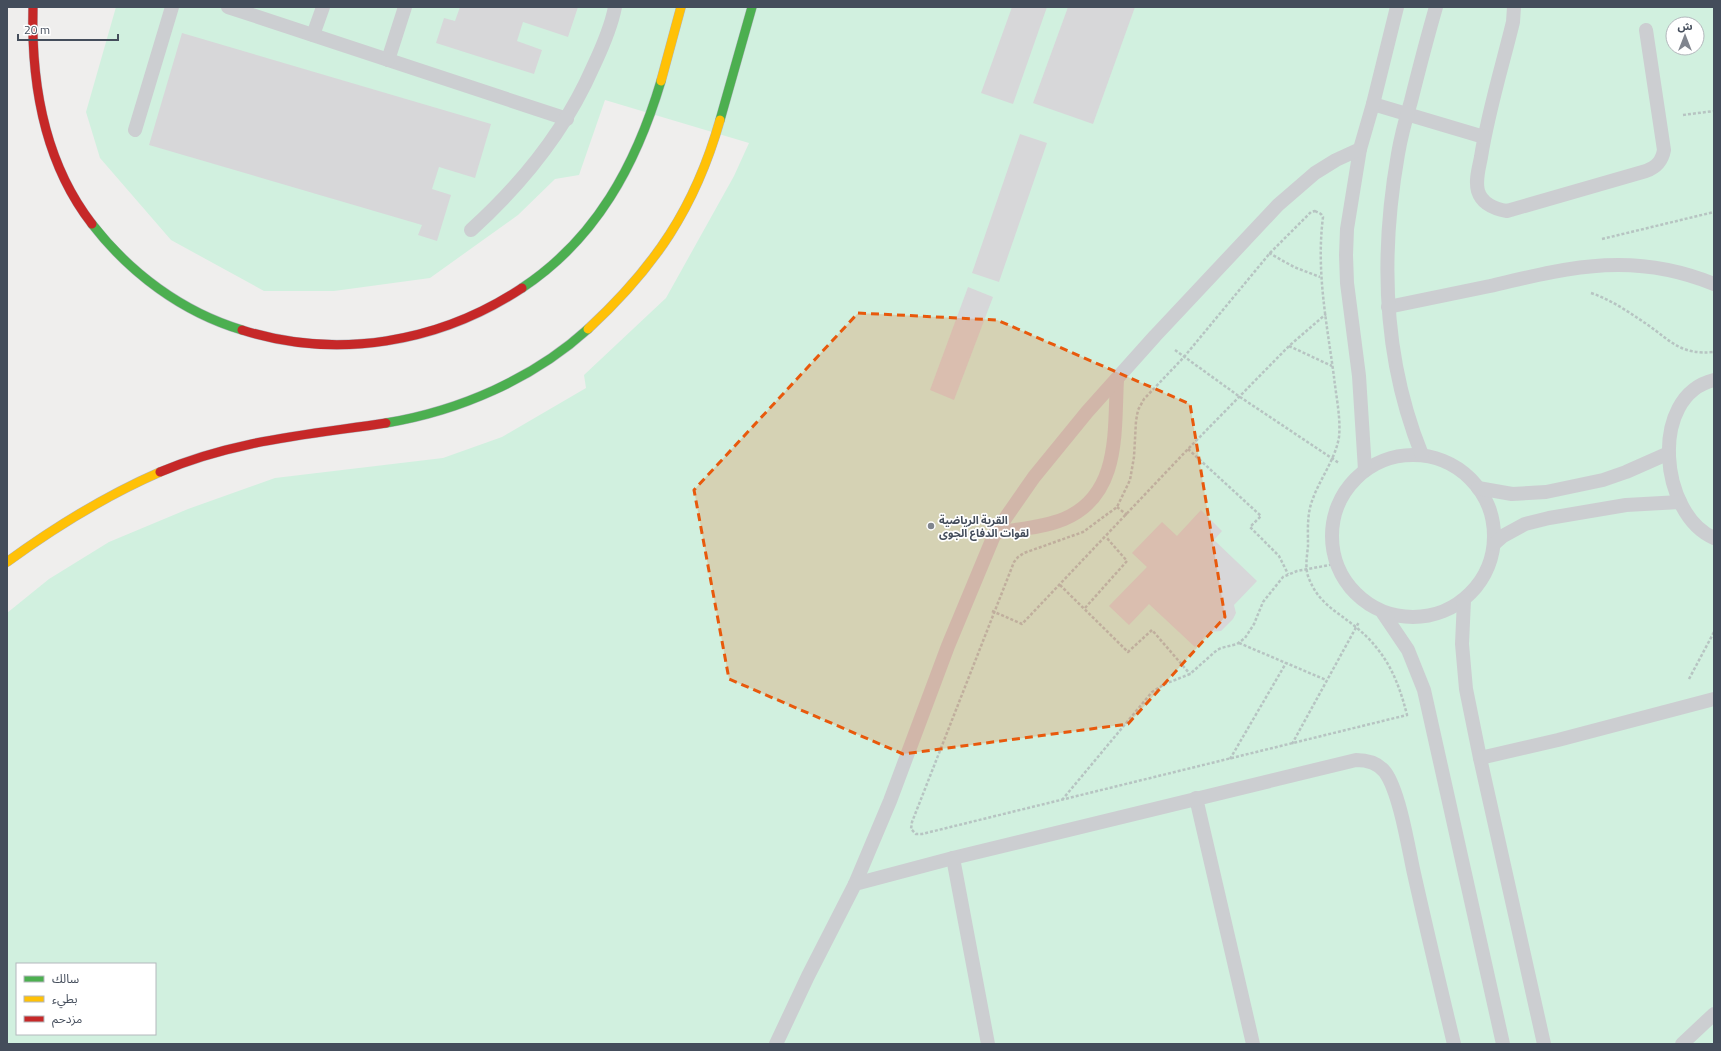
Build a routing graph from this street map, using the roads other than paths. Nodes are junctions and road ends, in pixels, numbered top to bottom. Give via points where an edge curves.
1 (33, 7) edge
2 (172, 7) edge
3 (228, 7) edge
4 (322, 7) edge
5 (405, 7) edge
6 (615, 7) edge
7 (680, 7) edge
8 (752, 7) edge
9 (1397, 7) edge
10 (1436, 7) edge
11 (1514, 7) edge
12 (1646, 30) dead end
13 (313, 35) junction
14 (388, 60) junction
15 (1373, 104) junction
16 (1407, 114) junction
17 (568, 119) junction
18 (135, 130) dead end
19 (1484, 137) junction
20 (1360, 149) junction
21 (471, 230) dead end
22 (1714, 284) edge
23 (1388, 307) junction
24 (1117, 380) junction
25 (1714, 380) edge
26 (1669, 453) junction
27 (1422, 455) junction
28 (1361, 473) junction
29 (1478, 488) junction
30 (1680, 502) junction
31 (995, 533) junction
32 (1714, 538) edge
33 (1494, 544) junction
34 (7, 562) edge
35 (1464, 600) junction
36 (1383, 613) junction
37 (1714, 699) edge
38 (1480, 758) junction
39 (1196, 798) junction
40 (953, 858) junction
41 (855, 884) junction
42 (1714, 1014) edge
43 (776, 1044) edge
44 (988, 1044) edge
45 (1253, 1044) edge
46 (1454, 1044) edge
47 (1503, 1044) edge
48 (1544, 1044) edge
49 (1682, 1044) edge

1 - 7 highway via 34,73 51,146 69,187 106,241 160,290 191,310 259,337 336,346 375,344 413,337 450,326 486,310 519,291 550,267 578,240 623,178 640,143
2 - 18 lane
3 - 13 lane
4 - 13 lane
5 - 14 lane
6 - 17 lane via 601,51
8 - 34 highway via 713,145 682,215 662,248 633,285 583,333 552,357 520,377 449,408 374,425 282,436 230,448 180,464 130,485 83,510 38,538
9 - 15 lane
10 - 16 lane
11 - 19 lane via 1513,22
12 - 19 lane via 1664,150 1658,164 1653,168 1507,211 1495,209 1485,202 1479,192 1477,180
13 - 14 lane
14 - 17 lane
15 - 16 lane
15 - 20 lane
16 - 19 lane
16 - 23 lane via 1393,190
17 - 21 lane via 524,178
20 - 24 lane via 1336,160 1296,188 1248,236
20 - 28 lane via 1347,229 1346,255 1358,376
22 - 23 lane via 1689,274 1662,268 1606,265 1550,272
23 - 27 lane via 1401,393
24 - 31 lane via 1034,477
24 - 31 lane via 1112,459 1096,495 1064,518 1046,524
25 - 26 lane via 1694,390 1682,402 1670,430
26 - 29 lane via 1603,480 1546,492 1512,494
26 - 30 lane
27 - 28 lane via 1392,457
27 - 29 lane via 1449,463 1472,480
28 - 36 lane via 1338,501 1330,532 1335,564 1348,587 1367,604
29 - 33 lane via 1493,521
30 - 32 lane via 1698,528
30 - 33 lane via 1626,505 1549,518 1525,524
31 - 41 lane
33 - 35 lane via 1485,576
35 - 36 lane via 1439,613 1411,618
35 - 38 lane via 1463,667
36 - 47 lane via 1408,650 1424,690
37 - 38 lane
38 - 48 lane
39 - 40 lane
39 - 45 lane
39 - 46 lane via 1356,760 1366,760 1384,771 1390,780 1404,830
40 - 41 lane
40 - 44 lane
41 - 43 lane
42 - 49 lane

